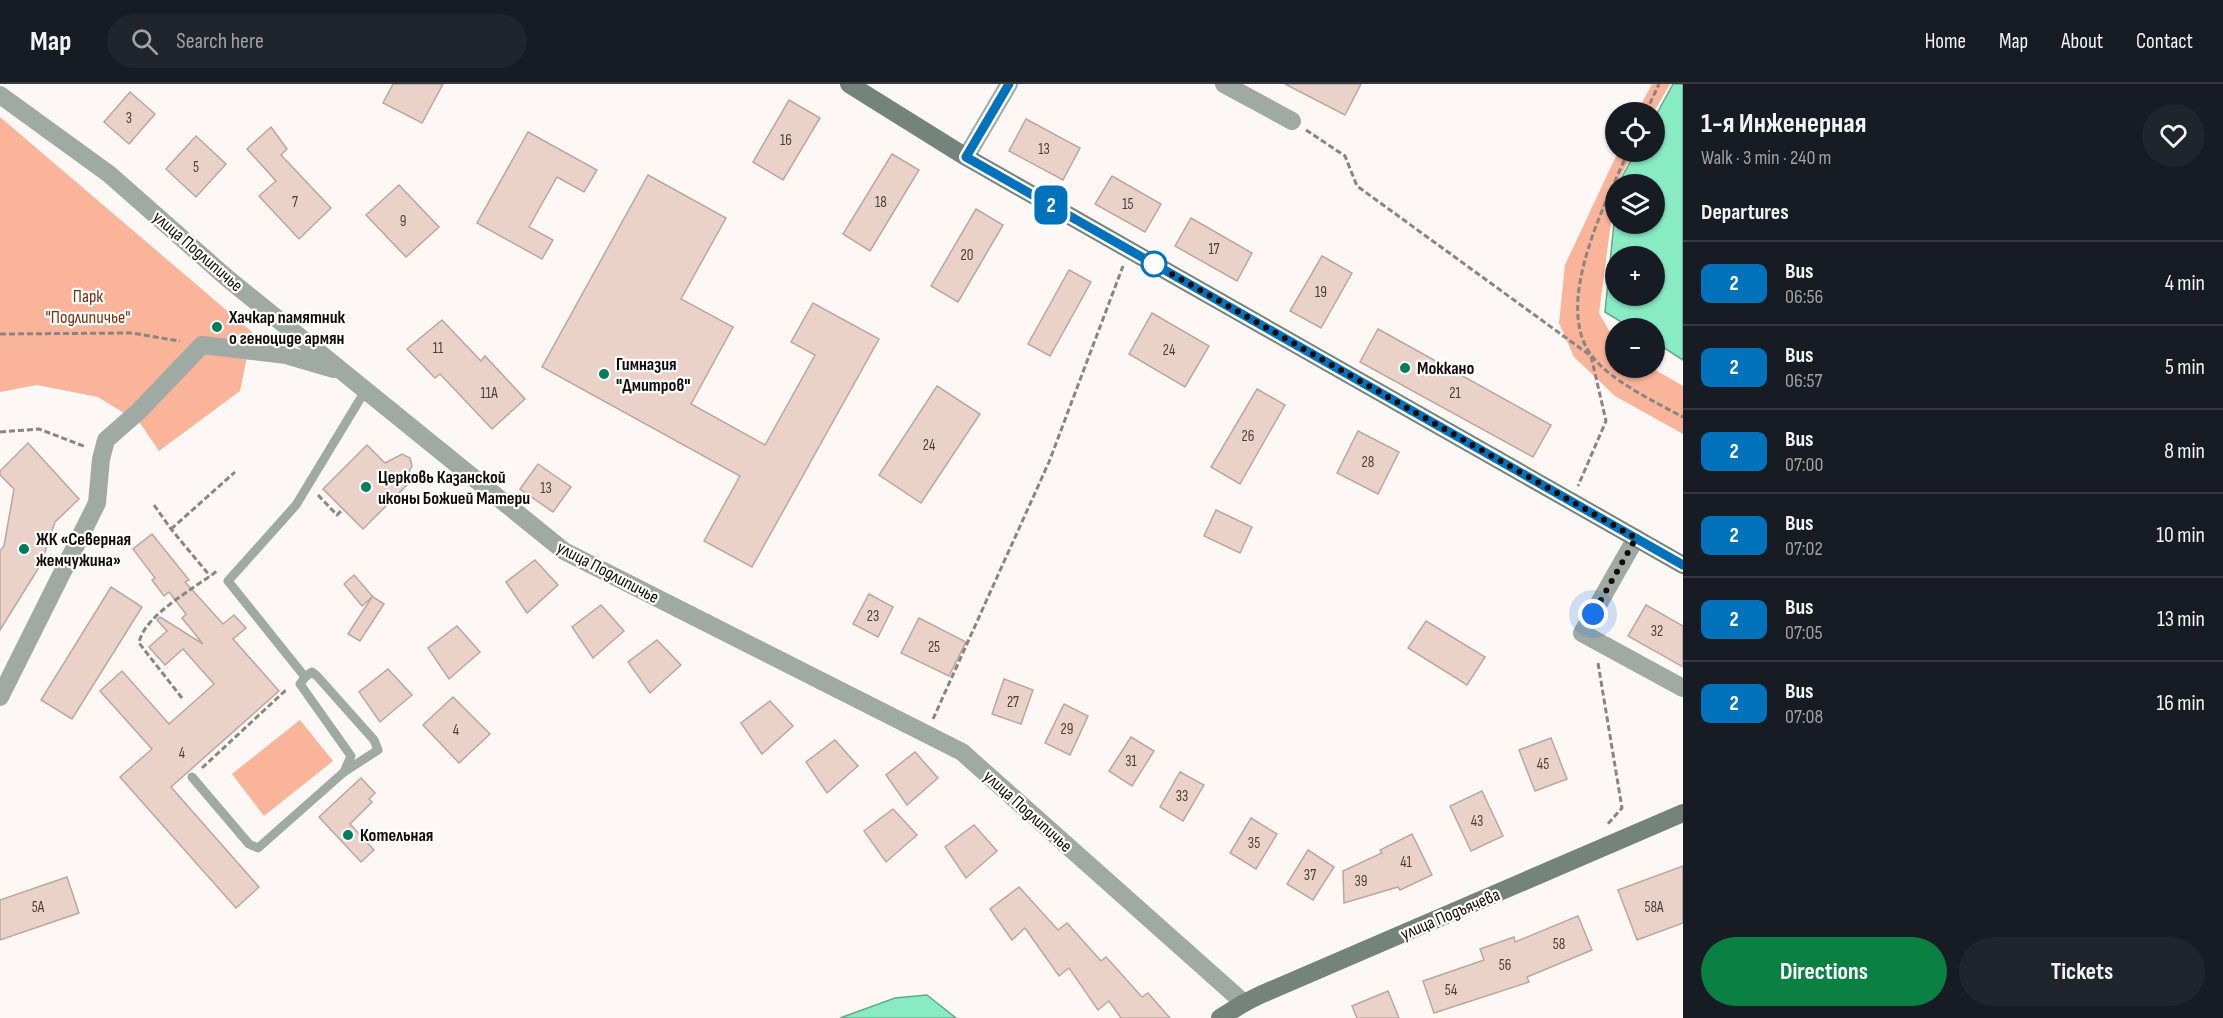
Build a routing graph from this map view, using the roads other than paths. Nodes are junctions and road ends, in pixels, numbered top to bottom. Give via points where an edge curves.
1 (849, 84) edge
2 (1009, 84) edge
3 (1224, 84) edge
4 (0, 94) edge
5 (1292, 121) road end
6 (966, 157) junction
7 (342, 372) junction
8 (365, 391) junction
9 (1636, 538) junction
10 (1683, 565) edge
11 (303, 674) junction
12 (1683, 688) edge
13 (0, 697) edge
14 (344, 772) junction
15 (192, 777) road end
16 (1683, 813) edge
17 (1244, 1003) junction
18 (1220, 1018) edge

1 - 6 street
2 - 6 street
3 - 5 street
4 - 7 street, улица Подлипичье via 109,174
6 - 9 street
7 - 8 street, улица Подлипичье
7 - 13 street via 286,355 202,345 106,441 97,503
8 - 11 lane via 292,509 228,581
8 - 17 street, улица Подлипичье via 564,551 962,752
9 - 10 street
9 - 12 street via 1582,633
11 - 14 lane via 300,684 351,756
11 - 14 lane via 312,672 317,676 374,740 378,750
14 - 15 lane via 258,848 249,844
16 - 17 street, улица Подъячева
17 - 18 street, улица Подъячева

